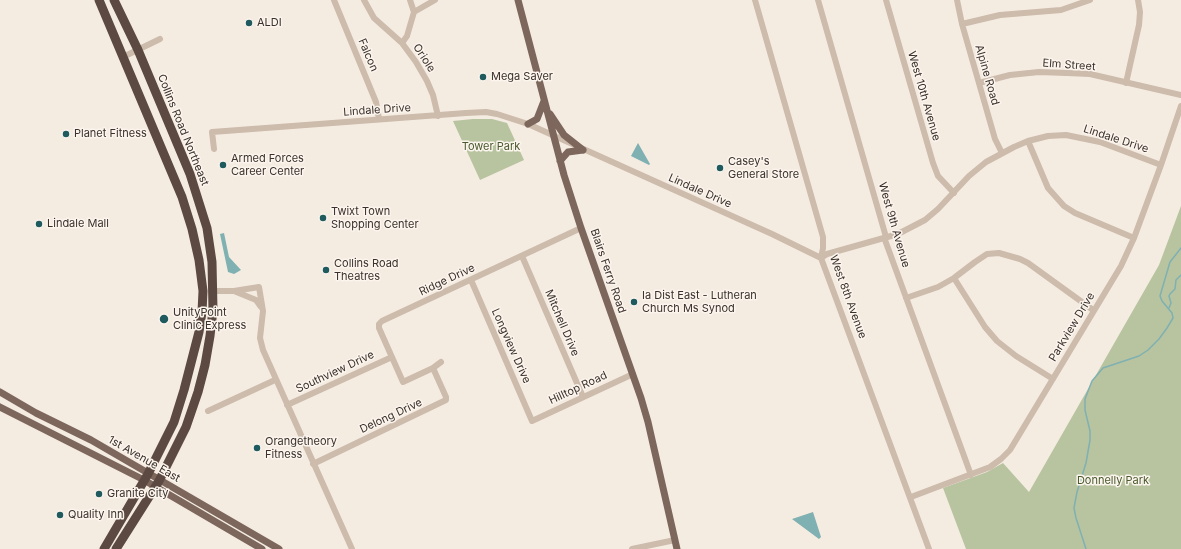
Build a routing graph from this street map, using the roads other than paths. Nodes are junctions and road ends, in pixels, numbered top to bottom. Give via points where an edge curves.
1 (99, 0) edge
2 (114, 0) edge
3 (334, 0) edge
4 (364, 0) edge
5 (410, 0) edge
6 (435, 0) edge
7 (518, 0) edge
8 (755, 0) edge
9 (818, 0) edge
10 (886, 0) edge
11 (957, 0) edge
12 (1090, 0) edge
13 (1138, 0) edge
14 (414, 12) junction
15 (962, 24) junction
16 (160, 39) dead end
17 (402, 43) junction
18 (138, 50) junction
19 (123, 57) junction
20 (979, 83) junction
21 (1126, 83) junction
22 (1181, 95) edge
23 (545, 105) junction
24 (1181, 106) edge
25 (438, 116) junction
26 (379, 119) junction
27 (528, 124) junction
28 (554, 136) junction
29 (1028, 141) junction
30 (214, 148) dead end
31 (583, 150) junction
32 (1002, 153) junction
33 (560, 161) junction
34 (1161, 165) junction
35 (954, 193) junction
36 (581, 228) junction
37 (886, 237) junction
38 (1134, 238) junction
39 (522, 256) junction
40 (821, 258) junction
41 (954, 278) junction
42 (471, 280) junction
43 (212, 291) junction
44 (234, 291) junction
45 (906, 298) junction
46 (262, 308) junction
47 (1094, 310) junction
48 (392, 357) junction
49 (441, 362) dead end
50 (433, 368) junction
51 (633, 374) junction
52 (1053, 379) junction
53 (275, 380) junction
54 (0, 392) edge
55 (583, 397) junction
56 (287, 405) junction
57 (0, 407) edge
58 (208, 412) dead end
59 (532, 421) joint
60 (313, 464) junction
61 (971, 475) junction
62 (146, 477) junction
63 (157, 484) junction
64 (911, 497) junction
65 (675, 540) junction
66 (276, 548) edge
67 (351, 548) edge
68 (104, 549) edge
69 (116, 549) edge
70 (262, 549) edge
71 (632, 549) edge
72 (677, 549) edge
73 (929, 549) edge

1 - 19 highway
2 - 18 highway, Collins Road Northeast
3 - 26 street, Falcon via 376,102
4 - 17 street via 374,18
5 - 14 street
6 - 14 street
7 - 23 main road, Blairs Ferry Road
8 - 40 street, West 8th Avenue via 823,237
9 - 37 street, West 9th Avenue
10 - 35 street, West 10th Avenue via 933,163 938,176
11 - 15 street, Alpine Road
12 - 15 street via 1061,10 1000,15
13 - 21 street via 1139,25
14 - 17 street, Oriole via 407,36
15 - 20 street, Alpine Road
16 - 18 street
17 - 25 street, Oriole via 427,81
18 - 19 street
18 - 43 highway, Collins Road Northeast via 190,174 207,228 212,262
19 - 62 highway via 182,197 199,260 203,291 199,332 184,390 174,422
20 - 21 street, Elm Street via 1010,75 1039,72 1090,74
20 - 32 street, Alpine Road via 995,139
21 - 22 street, Elm Street
23 - 27 main road via 537,119
23 - 28 main road, Blairs Ferry Road
23 - 31 main road via 564,135
24 - 34 street, Parkview Drive
25 - 26 street, Lindale Drive
25 - 27 street, Lindale Drive via 486,112
26 - 30 street, Lindale Drive via 212,132
27 - 28 street, Lindale Drive
28 - 31 street, Lindale Drive
28 - 33 main road, Blairs Ferry Road
29 - 32 street, Lindale Drive
29 - 34 street, Lindale Drive via 1066,135 1100,142
29 - 38 street via 1048,188 1064,206
31 - 33 main road via 568,152
31 - 40 street, Lindale Drive
32 - 35 street, Lindale Drive via 969,176
33 - 36 main road, Blairs Ferry Road
34 - 38 street, Parkview Drive
35 - 37 street, Lindale Drive via 925,220
36 - 39 street, Ridge Drive
36 - 51 main road, Blairs Ferry Road
37 - 40 street, Lindale Drive
37 - 45 street, West 9th Avenue
38 - 47 street, Parkview Drive via 1121,266
39 - 42 street, Ridge Drive
39 - 55 street, Mitchell Drive
40 - 64 street, West 8th Avenue
41 - 45 street via 938,287
41 - 47 street via 987,254 999,253 1028,263
41 - 52 street via 985,327 997,341
42 - 48 street, Ridge Drive via 382,321 379,328
42 - 59 street, Longview Drive
43 - 44 street
43 - 63 highway, Collins Road Northeast via 210,336 198,392 186,427
44 - 46 street via 256,300
44 - 46 street via 259,287
45 - 61 street, West 9th Avenue
46 - 53 street via 260,338
47 - 52 street, Parkview Drive
48 - 50 street, Ridge Drive via 403,382
48 - 56 street, Southview Drive
49 - 50 street
50 - 60 street, Delong Drive via 446,397 444,402
51 - 55 street, Hilltop Road
51 - 65 main road, Blairs Ferry Road via 648,422
52 - 61 street, Parkview Drive via 1010,450 990,467
53 - 56 street
53 - 58 street
54 - 62 main road, 1st Avenue East via 91,440
55 - 59 street, Hilltop Road
56 - 60 street
57 - 62 main road, 1st Avenue East
60 - 67 street
61 - 64 street, Parkview Drive
62 - 63 main road, 1st Avenue East
62 - 68 highway
63 - 66 main road, 1st Avenue East
63 - 69 highway, Collins Road Northeast
63 - 70 main road, 1st Avenue East
64 - 73 street, West 8th Avenue
65 - 71 street
65 - 72 main road, Blairs Ferry Road

